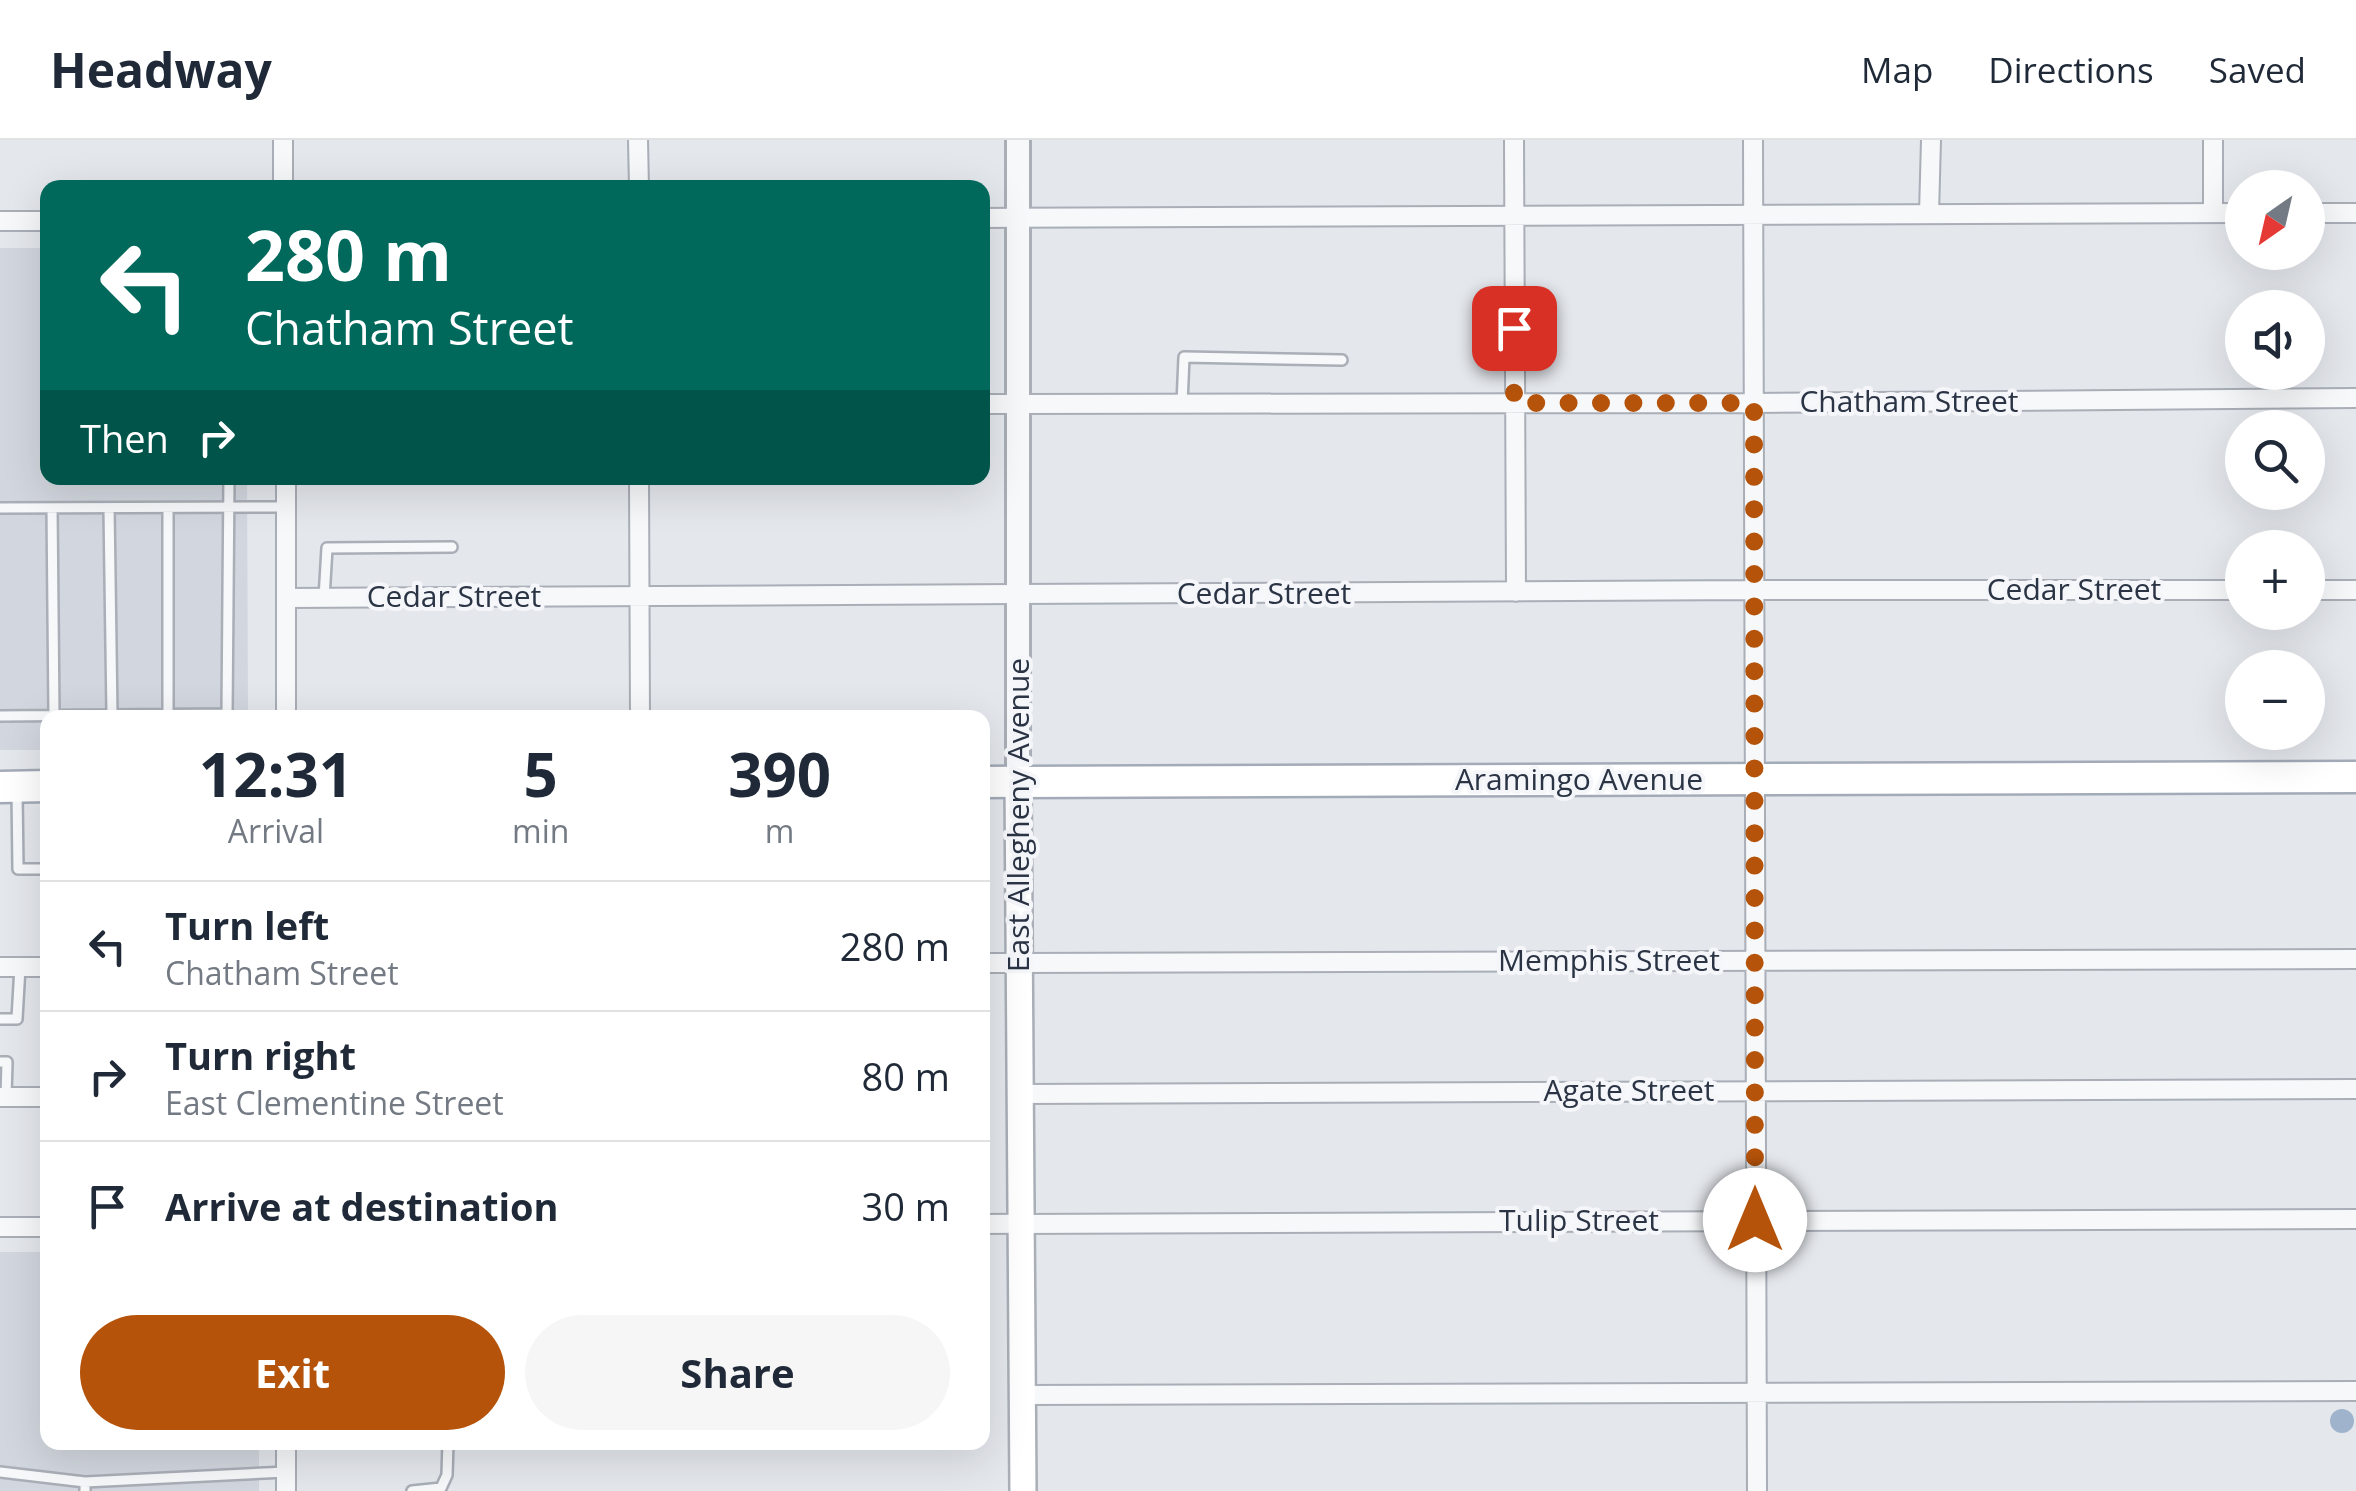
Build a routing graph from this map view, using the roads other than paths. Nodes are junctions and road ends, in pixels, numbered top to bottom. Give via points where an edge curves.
1 (284, 140) edge
2 (638, 140) edge
3 (1018, 140) edge
4 (1514, 140) edge
5 (1753, 140) edge
6 (1930, 140) edge
7 (2213, 140) edge
8 (283, 180) edge
9 (638, 180) edge
10 (2325, 213) edge
11 (2356, 213) edge
12 (1929, 214) junction
13 (2213, 214) junction
14 (2225, 214) edge
15 (1754, 215) junction
16 (1514, 216) junction
17 (990, 218) edge
18 (1017, 218) junction
19 (0, 221) edge
20 (40, 221) edge
21 (1342, 360) dead end
22 (2356, 398) edge
23 (1514, 403) junction
24 (1754, 403) junction
25 (990, 404) edge
26 (1016, 404) junction
27 (1182, 404) junction
28 (229, 485) edge
29 (286, 485) edge
30 (640, 485) edge
31 (286, 507) junction
32 (0, 508) edge
33 (52, 508) junction
34 (109, 508) junction
35 (168, 508) junction
36 (228, 508) junction
37 (452, 547) dead end
38 (1754, 590) junction
39 (2225, 590) edge
40 (2325, 590) edge
41 (2356, 590) edge
42 (1516, 592) junction
43 (1018, 595) junction
44 (640, 596) junction
45 (286, 598) junction
46 (324, 598) junction
47 (54, 710) edge
48 (108, 710) edge
49 (168, 710) edge
50 (227, 710) edge
51 (286, 710) edge
52 (640, 710) edge
53 (40, 715) edge
54 (0, 716) edge
55 (2356, 777) edge
56 (1755, 779) junction
57 (990, 782) edge
58 (1018, 782) junction
59 (22, 786) edge
60 (40, 868) edge
61 (2356, 959) edge
62 (1755, 961) junction
63 (990, 964) edge
64 (1020, 964) junction
65 (0, 967) edge
66 (20, 967) junction
67 (40, 967) edge
68 (0, 1019) edge
69 (0, 1062) edge
70 (2356, 1089) edge
71 (1755, 1091) junction
72 (1021, 1094) junction
73 (40, 1097) edge
74 (3, 1098) edge
75 (2356, 1218) edge
76 (1755, 1220) junction
77 (990, 1224) edge
78 (1022, 1224) junction
79 (0, 1227) edge
80 (40, 1227) edge
81 (2356, 1391) edge
82 (1757, 1393) junction
83 (1022, 1395) junction
84 (286, 1450) edge
85 (447, 1450) edge
86 (0, 1472) edge
87 (286, 1482) edge
88 (85, 1486) edge
89 (412, 1491) edge
90 (1023, 1491) edge
91 (1757, 1491) edge

1 - 8 street
2 - 9 street
3 - 18 street, East Allegheny Avenue
4 - 16 street
5 - 15 street
6 - 12 street
7 - 13 street
10 - 11 street
12 - 13 street
12 - 15 street
13 - 14 street
15 - 16 street
15 - 24 street
16 - 18 street
16 - 23 street
17 - 18 street
18 - 26 street, East Allegheny Avenue
19 - 20 street
21 - 27 lane via 1184,357
22 - 24 street, Chatham Street
23 - 24 street, Chatham Street
23 - 27 street, Chatham Street
23 - 42 street
24 - 38 street
25 - 26 street, Chatham Street
26 - 27 street, Chatham Street
26 - 43 street, East Allegheny Avenue
28 - 36 lane
29 - 31 street
30 - 44 street
31 - 36 lane
31 - 45 street
32 - 33 lane
33 - 34 lane
33 - 47 lane
34 - 35 lane
34 - 48 lane
35 - 36 lane
35 - 49 lane
36 - 50 lane
37 - 46 lane via 327,548
38 - 39 street, Cedar Street
38 - 42 street, Cedar Street
38 - 56 street
40 - 41 street
42 - 43 street, Cedar Street
43 - 44 street, Cedar Street
43 - 58 street, East Allegheny Avenue
44 - 46 street, Cedar Street
44 - 52 street
45 - 46 street, Cedar Street
45 - 51 street
53 - 54 lane
55 - 56 main road, Aramingo Avenue
56 - 58 main road, Aramingo Avenue
56 - 62 street
57 - 58 main road, Aramingo Avenue
58 - 64 main road, East Allegheny Avenue
59 - 60 lane via 18,869
61 - 62 street, Memphis Street
62 - 64 street, Memphis Street
62 - 71 street
63 - 64 street, Memphis Street
64 - 72 main road, East Allegheny Avenue
65 - 66 street
66 - 67 street
66 - 68 lane via 17,1019
69 - 74 lane via 7,1062
70 - 71 street, Agate Street
71 - 72 street, Agate Street
71 - 76 street
72 - 78 main road, East Allegheny Avenue
73 - 74 street
75 - 76 street, Tulip Street
76 - 78 street, Tulip Street
76 - 82 street
77 - 78 street, Tulip Street
78 - 83 main road, East Allegheny Avenue
79 - 80 street
81 - 82 street
82 - 83 street
82 - 91 street
83 - 90 main road, East Allegheny Avenue
84 - 87 street
85 - 89 lane via 441,1488
86 - 88 lane
87 - 88 lane

